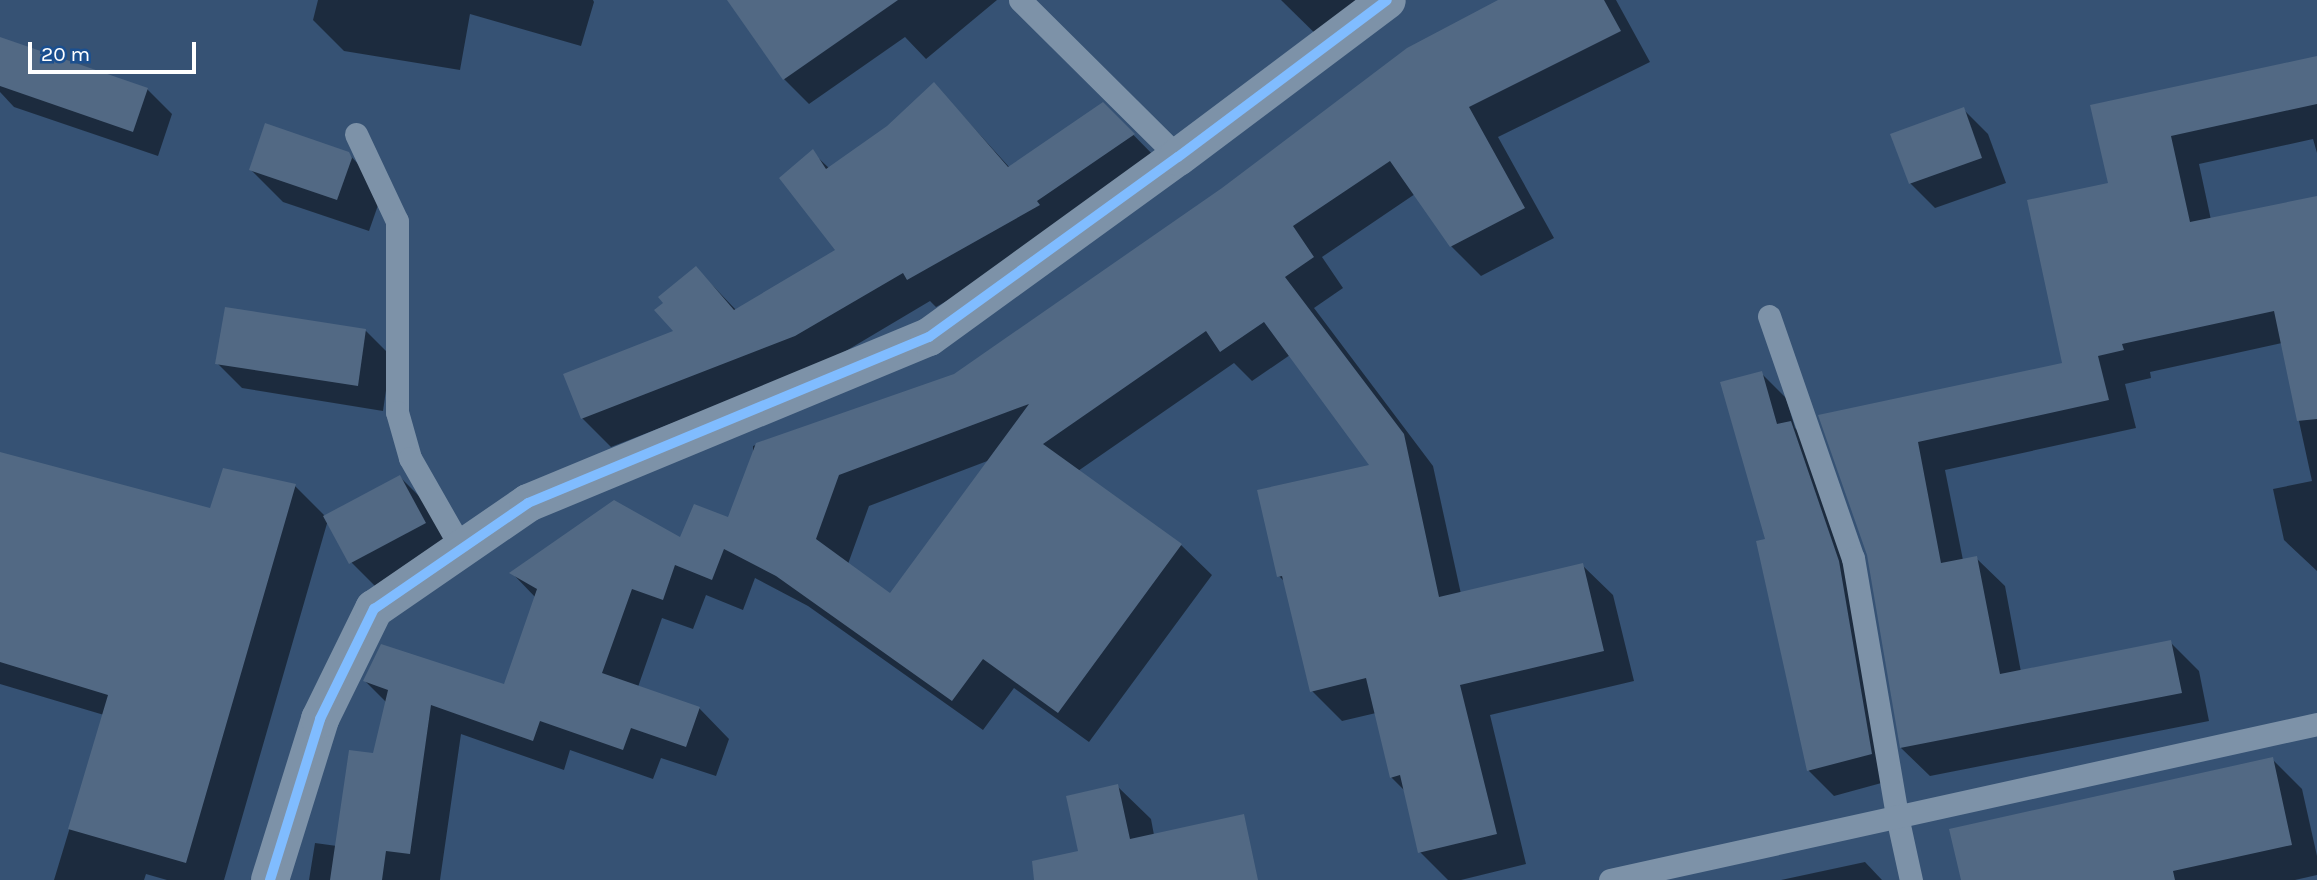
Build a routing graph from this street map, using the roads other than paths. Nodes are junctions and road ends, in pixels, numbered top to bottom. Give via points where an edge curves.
1 (1020, 0) edge
2 (1387, 0) edge
3 (356, 134) dead end
4 (1178, 157) junction
5 (1769, 316) dead end
6 (462, 548) junction
7 (2317, 724) edge
8 (1896, 816) junction
9 (270, 880) edge
10 (1610, 880) edge
11 (1911, 880) edge

1 - 4 lane
2 - 4 street
3 - 6 lane via 397,221 397,412 410,458
4 - 6 street via 929,337 528,503
5 - 8 lane via 1853,558
6 - 9 street via 374,609 320,719
7 - 8 lane
8 - 10 lane
8 - 11 lane

